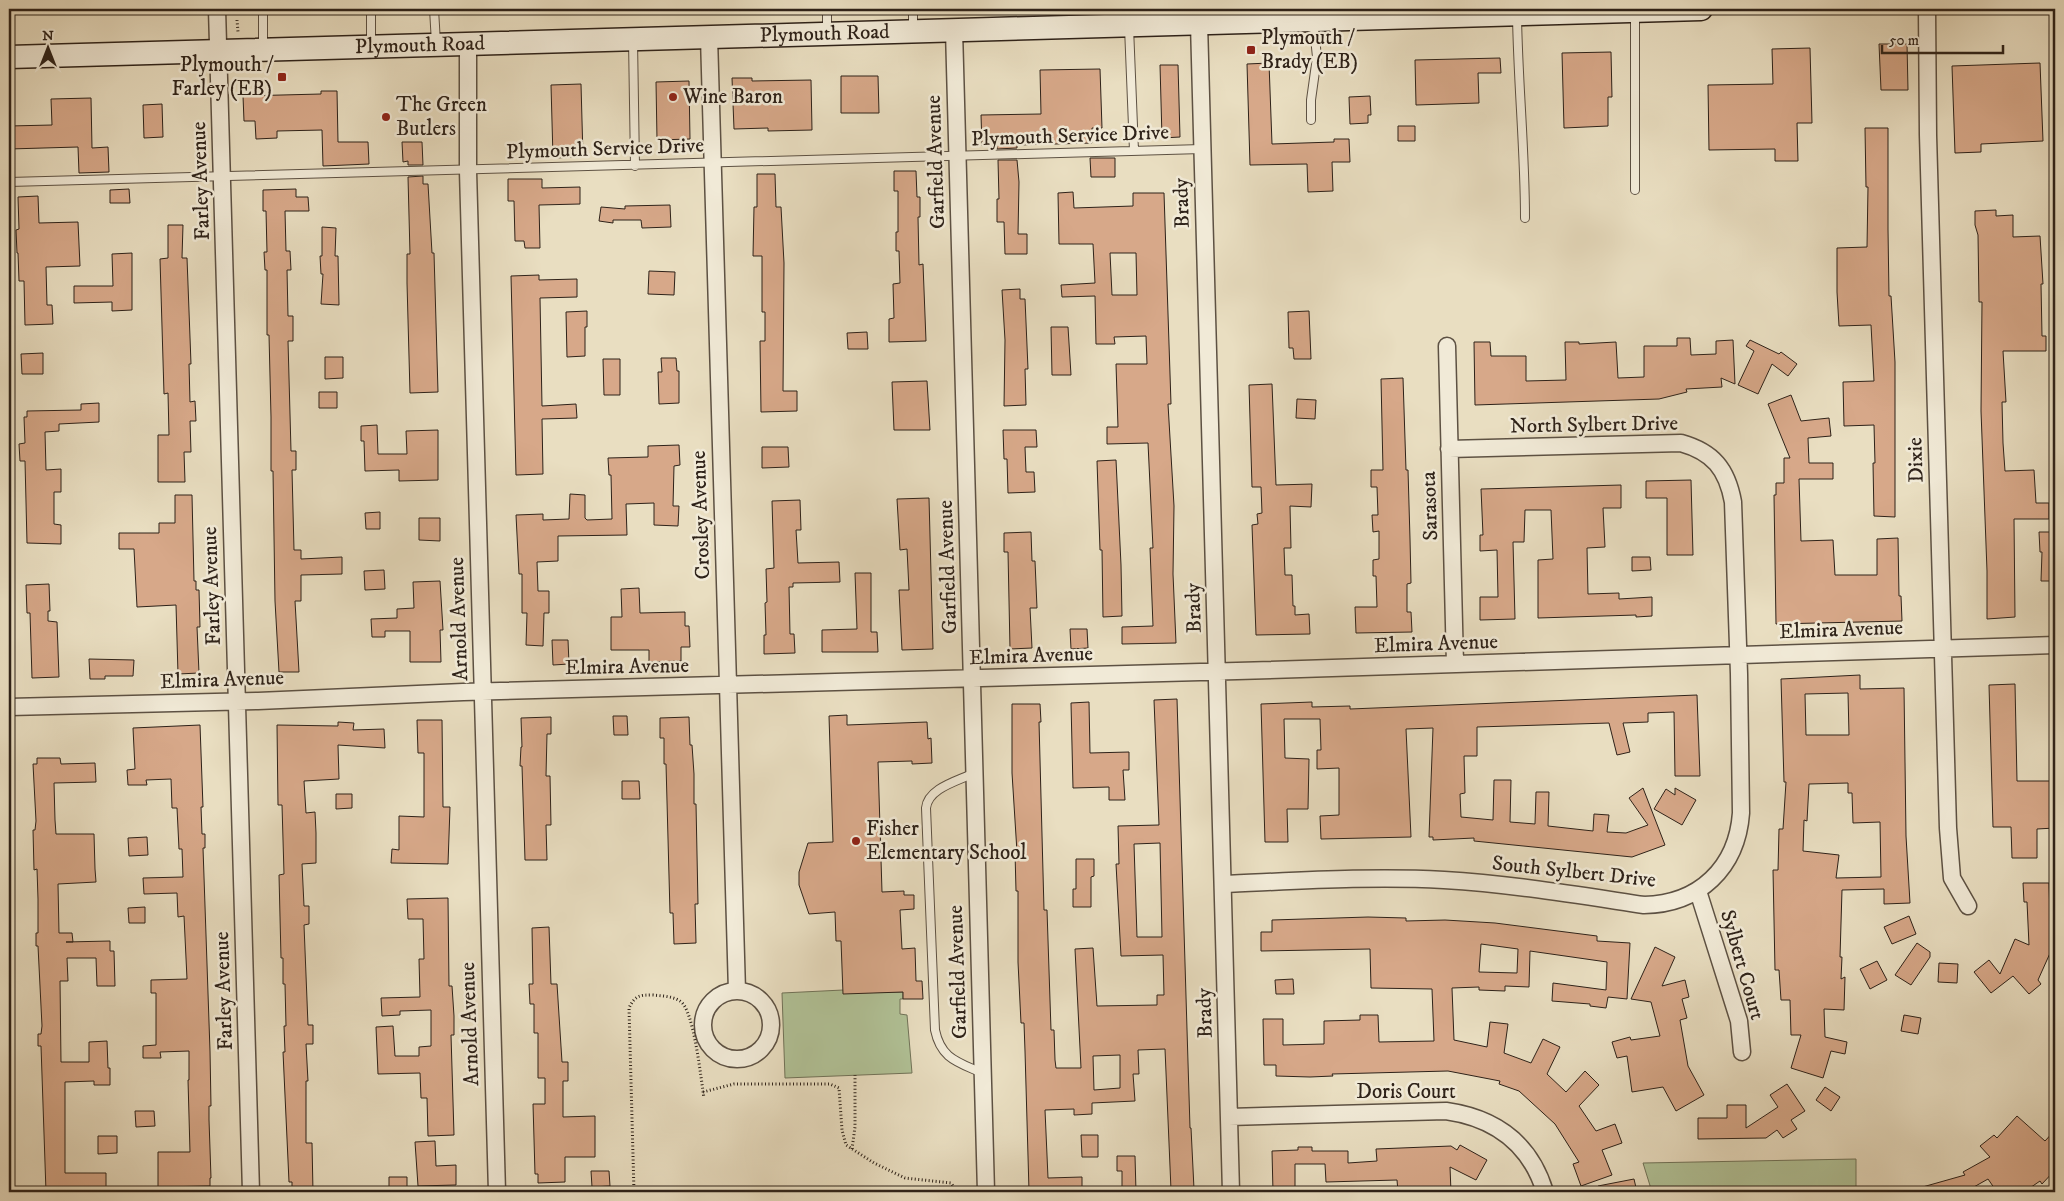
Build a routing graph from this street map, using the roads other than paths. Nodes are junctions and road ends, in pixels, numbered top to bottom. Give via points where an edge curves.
1 (217, 9) edge
2 (263, 9) edge
3 (371, 9) edge
4 (434, 9) edge
5 (826, 9) edge
6 (913, 9) edge
7 (1701, 9) edge
8 (1926, 9) edge
9 (1551, 11) edge
10 (1635, 11) junction
11 (1448, 12) edge
12 (1313, 14) edge
13 (1350, 14) edge
14 (1517, 14) junction
15 (1164, 16) edge
16 (1199, 23) junction
17 (1129, 25) junction
18 (954, 30) junction
19 (913, 31) junction
20 (827, 34) junction
21 (709, 37) junction
22 (633, 39) junction
23 (468, 44) junction
24 (436, 45) junction
25 (371, 47) junction
26 (263, 50) junction
27 (218, 51) junction
28 (9, 57) edge
29 (1311, 120) dead end
30 (1202, 150) junction
31 (1134, 151) junction
32 (957, 156) junction
33 (712, 164) junction
34 (636, 166) junction
35 (468, 170) junction
36 (222, 178) junction
37 (9, 182) edge
38 (1635, 190) dead end
39 (1525, 218) dead end
40 (1446, 346) dead end
41 (1449, 449) junction
42 (2055, 644) edge
43 (1943, 648) junction
44 (1738, 655) junction
45 (1455, 664) junction
46 (1217, 672) junction
47 (972, 679) junction
48 (727, 686) junction
49 (482, 692) junction
50 (236, 701) junction
51 (9, 707) edge
52 (974, 773) junction
53 (1223, 884) junction
54 (1698, 890) junction
55 (1968, 906) dead end
56 (737, 991) junction
57 (1742, 1052) dead end
58 (982, 1073) junction
59 (1229, 1116) junction
60 (251, 1192) edge
61 (496, 1192) edge
62 (986, 1192) edge
63 (1231, 1192) edge
64 (1545, 1192) edge

1 - 27 street, Farley Avenue
2 - 26 lane
3 - 25 lane
4 - 24 lane
5 - 20 lane
6 - 19 lane
7 - 10 main road, Plymouth Road
8 - 43 street, Dixie
9 - 10 main road, Plymouth Road
9 - 14 main road, Plymouth Road
10 - 38 lane
11 - 13 main road, Plymouth Road
11 - 14 main road, Plymouth Road
12 - 13 main road, Plymouth Road
12 - 16 main road, Plymouth Road
12 - 29 lane via 1317,57
14 - 39 lane
15 - 16 main road, Plymouth Road
15 - 17 main road, Plymouth Road
16 - 30 street, Brady
17 - 18 main road, Plymouth Road
17 - 31 lane
18 - 19 main road, Plymouth Road
18 - 32 street, Garfield Avenue
19 - 20 main road, Plymouth Road
20 - 21 main road, Plymouth Road
21 - 22 main road, Plymouth Road
21 - 33 street, Crosley Avenue
22 - 23 main road, Plymouth Road
22 - 34 lane
23 - 24 main road, Plymouth Road
23 - 35 street, Arnold Avenue
24 - 25 main road, Plymouth Road
25 - 26 main road, Plymouth Road
26 - 27 main road, Plymouth Road
27 - 28 main road, Plymouth Road
27 - 36 street, Farley Avenue
30 - 31 lane, Plymouth Service Drive
30 - 46 street, Brady
31 - 32 lane, Plymouth Service Drive
32 - 33 lane, Plymouth Service Drive
32 - 47 street, Garfield Avenue
33 - 34 lane, Plymouth Service Drive
33 - 48 street, Crosley Avenue
34 - 35 lane, Plymouth Service Drive
35 - 36 lane, Plymouth Service Drive
35 - 49 street, Arnold Avenue
36 - 37 lane, Plymouth Service Drive
36 - 50 street, Farley Avenue
40 - 41 street, Sarasota
41 - 44 street, North Sylbert Drive via 1670,442 1706,453 1724,474 1730,487
41 - 45 street, Sarasota
42 - 43 street, Elmira Avenue
43 - 44 street, Elmira Avenue
43 - 55 street, Dixie via 1952,878
44 - 45 street, Elmira Avenue
44 - 54 street, South Sylbert Drive via 1740,826 1727,862
45 - 46 street, Elmira Avenue
46 - 47 street, Elmira Avenue
46 - 53 street, Brady
47 - 48 street, Elmira Avenue
47 - 52 street, Garfield Avenue
48 - 49 street, Elmira Avenue
48 - 56 street, Crosley Avenue
49 - 50 street, Elmira Avenue
49 - 61 street, Arnold Avenue
50 - 51 street, Elmira Avenue
50 - 60 street, Farley Avenue
52 - 58 street, Garfield Avenue
52 - 58 lane via 932,794 926,808 935,1030 938,1042 952,1060
53 - 54 street, South Sylbert Drive via 1442,880 1536,888 1644,905 1674,902
53 - 59 street, Brady
54 - 57 street, Sylbert Court via 1739,1021
56 - 56 street via 752,994 762,1001 772,1022 768,1039 758,1053 736,1060 714,1051 703,1030 708,1008 715,999
58 - 62 street, Garfield Avenue
59 - 63 street, Brady
59 - 64 street, Doris Court via 1446,1111 1467,1114 1488,1122 1521,1147 1534,1165

